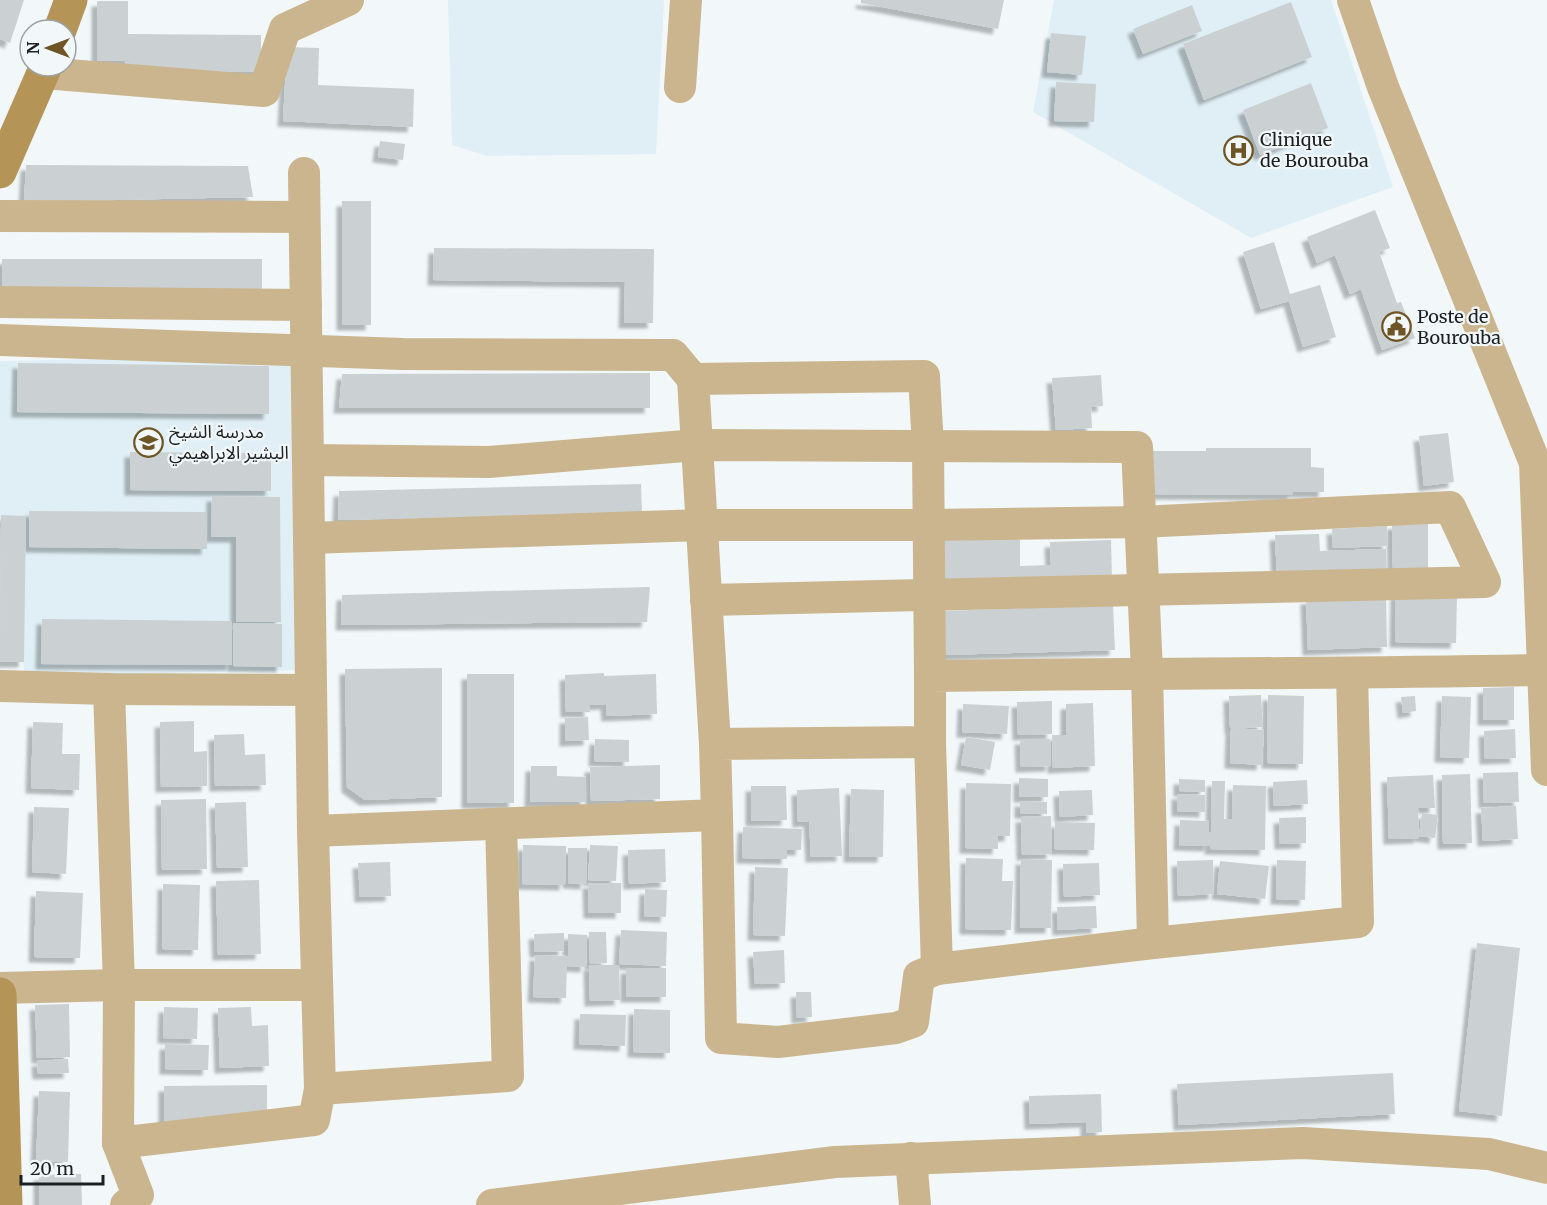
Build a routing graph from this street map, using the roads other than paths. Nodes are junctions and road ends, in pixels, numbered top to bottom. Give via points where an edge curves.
1 (72, 0) edge
2 (348, 0) edge
3 (686, 0) edge
4 (1353, 0) edge
5 (65, 18) edge
6 (78, 73) edge
7 (41, 78) edge
8 (680, 87) dead end
9 (0, 172) edge
10 (304, 173) dead end
11 (0, 216) edge
12 (304, 217) junction
13 (0, 302) edge
14 (306, 305) junction
15 (0, 340) edge
16 (307, 350) junction
17 (693, 380) junction
18 (697, 445) junction
19 (928, 447) junction
20 (309, 460) junction
21 (1541, 464) edge
22 (1140, 522) junction
23 (702, 525) junction
24 (929, 525) junction
25 (309, 538) junction
26 (1143, 591) junction
27 (930, 595) junction
28 (706, 600) junction
29 (1542, 670) junction
30 (1147, 672) junction
31 (1352, 673) junction
32 (930, 676) junction
33 (0, 686) edge
34 (109, 689) junction
35 (311, 690) junction
36 (930, 742) junction
37 (715, 744) junction
38 (1547, 771) edge
39 (717, 815) junction
40 (501, 824) junction
41 (313, 831) junction
42 (1153, 943) junction
43 (937, 969) junction
44 (119, 985) junction
45 (317, 985) junction
46 (0, 988) edge
47 (0, 994) edge
48 (320, 1089) junction
49 (118, 1143) junction
50 (911, 1158) junction
51 (1547, 1168) edge
52 (596, 1198) edge
53 (6, 1205) edge
54 (126, 1205) edge
55 (492, 1205) edge
56 (915, 1205) edge

1 - 5 street
2 - 6 street via 285,29 264,91
3 - 8 street
4 - 21 street via 1383,87
7 - 9 street
10 - 12 street
11 - 12 street
12 - 14 street
13 - 14 street
14 - 16 street
15 - 16 street
16 - 17 street via 673,355
16 - 20 street
17 - 18 street
17 - 19 street via 924,376
18 - 19 street
18 - 20 street via 489,462
18 - 23 street
19 - 22 street via 1137,447
19 - 24 street
20 - 25 street
21 - 29 street
22 - 24 street
22 - 26 street
22 - 26 street via 1450,507 1485,582
23 - 24 street
23 - 25 street
23 - 28 street
24 - 27 street
25 - 35 street
26 - 27 street
26 - 30 street
27 - 28 street
27 - 32 street
28 - 37 street
29 - 31 street
29 - 38 street
30 - 31 street
30 - 32 street
30 - 42 street
31 - 42 street via 1358,922
32 - 36 street
33 - 34 street
34 - 35 street
34 - 44 street
35 - 41 street
36 - 37 street
36 - 43 street
37 - 39 street
39 - 40 street
39 - 43 street via 721,1038 778,1042 896,1028 913,1022 919,976
40 - 41 street
40 - 48 street via 508,1076
41 - 45 street
42 - 43 street
44 - 45 street
44 - 46 street
44 - 49 street
45 - 48 street
47 - 53 street
48 - 49 street via 314,1120
49 - 54 street via 138,1195
50 - 51 street via 1303,1143 1490,1154
50 - 52 street via 835,1162
50 - 56 street
52 - 55 street

